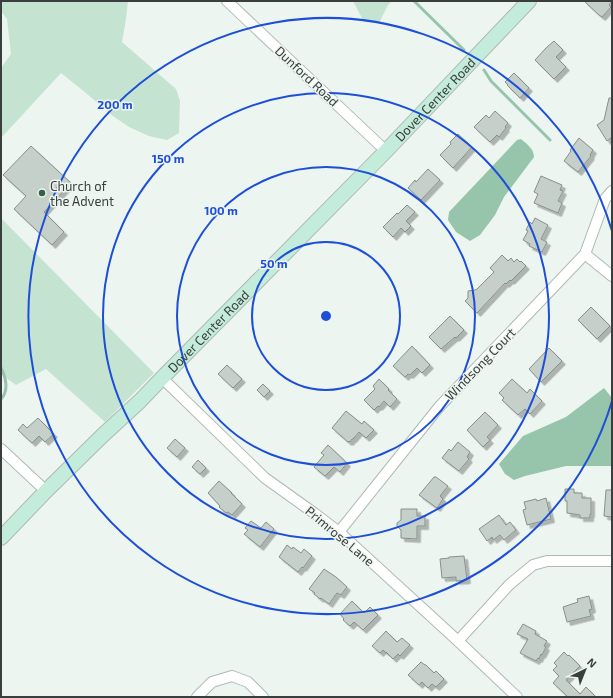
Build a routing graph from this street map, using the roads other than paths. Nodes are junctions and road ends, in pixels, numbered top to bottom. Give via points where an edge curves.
1 (227, 1) edge
2 (529, 1) edge
3 (386, 151) junction
4 (612, 191) edge
5 (585, 254) junction
6 (612, 276) edge
7 (162, 378) junction
8 (1, 449) edge
9 (46, 491) junction
10 (339, 532) junction
11 (1, 538) edge
12 (612, 561) edge
13 (458, 641) junction
14 (197, 697) edge
15 (264, 697) edge
16 (517, 697) edge

1 - 3 street, Dunford Road
2 - 3 street, Dover Center Road
3 - 7 street, Dover Center Road
4 - 5 street, Windsong Court via 605,199
5 - 6 street
5 - 10 street, Windsong Court via 439,407
7 - 9 street, Dover Center Road
7 - 10 street, Primrose Lane via 265,478
8 - 9 street
9 - 11 street, Dover Center Road
10 - 13 street, Primrose Lane
12 - 13 street via 547,561 533,565 509,585
13 - 16 street, Primrose Lane
14 - 15 street via 212,682 232,676 248,682

